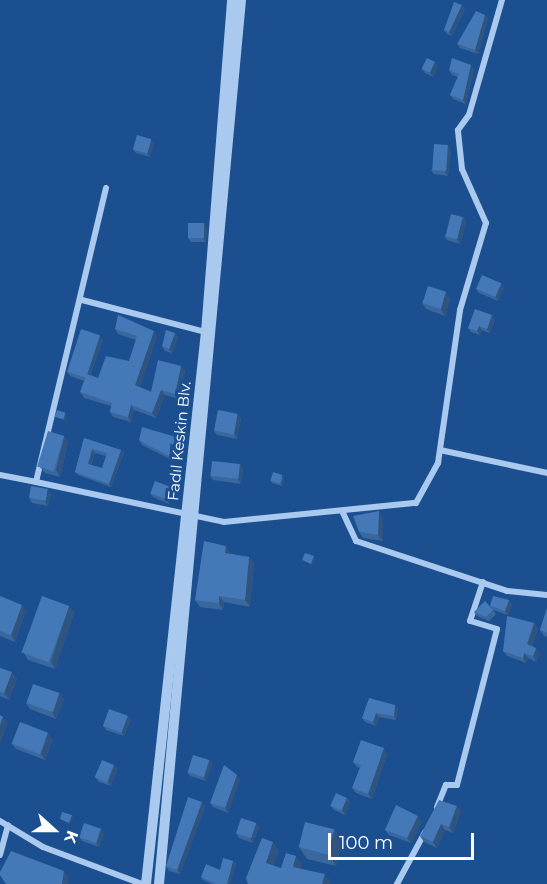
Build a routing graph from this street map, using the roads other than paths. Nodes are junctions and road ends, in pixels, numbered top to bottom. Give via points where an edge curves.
1 (232, 0) edge
2 (241, 0) edge
3 (502, 0) edge
4 (106, 188) dead end
5 (82, 300) junction
6 (206, 332) junction
7 (440, 450) junction
8 (547, 473) edge
9 (0, 475) edge
10 (36, 482) junction
11 (343, 513) junction
12 (191, 518) junction
13 (483, 582) junction
14 (547, 595) edge
15 (434, 813) edge
16 (0, 821) edge
17 (429, 823) edge
18 (8, 825) junction
19 (0, 855) edge
20 (144, 884) edge
21 (159, 884) edge
22 (397, 884) edge

1 - 6 street, Fadıl Keskin Blv.
2 - 12 street, Fadıl Keskin Blv.
3 - 7 street via 469,115 458,130 462,169 486,224 460,310
4 - 5 street
5 - 6 street
5 - 10 street
6 - 12 street, Fadıl Keskin Blv.
7 - 8 street
7 - 11 street via 416,503
9 - 10 street
10 - 12 street
11 - 12 street via 269,521
11 - 13 street via 356,541
12 - 20 street, Fadıl Keskin Blv.
12 - 21 street, Fadıl Keskin Blv.
13 - 14 street
13 - 15 street via 470,621 497,629 457,785 446,785
16 - 18 street
17 - 22 street
18 - 19 street
18 - 20 street via 43,847

